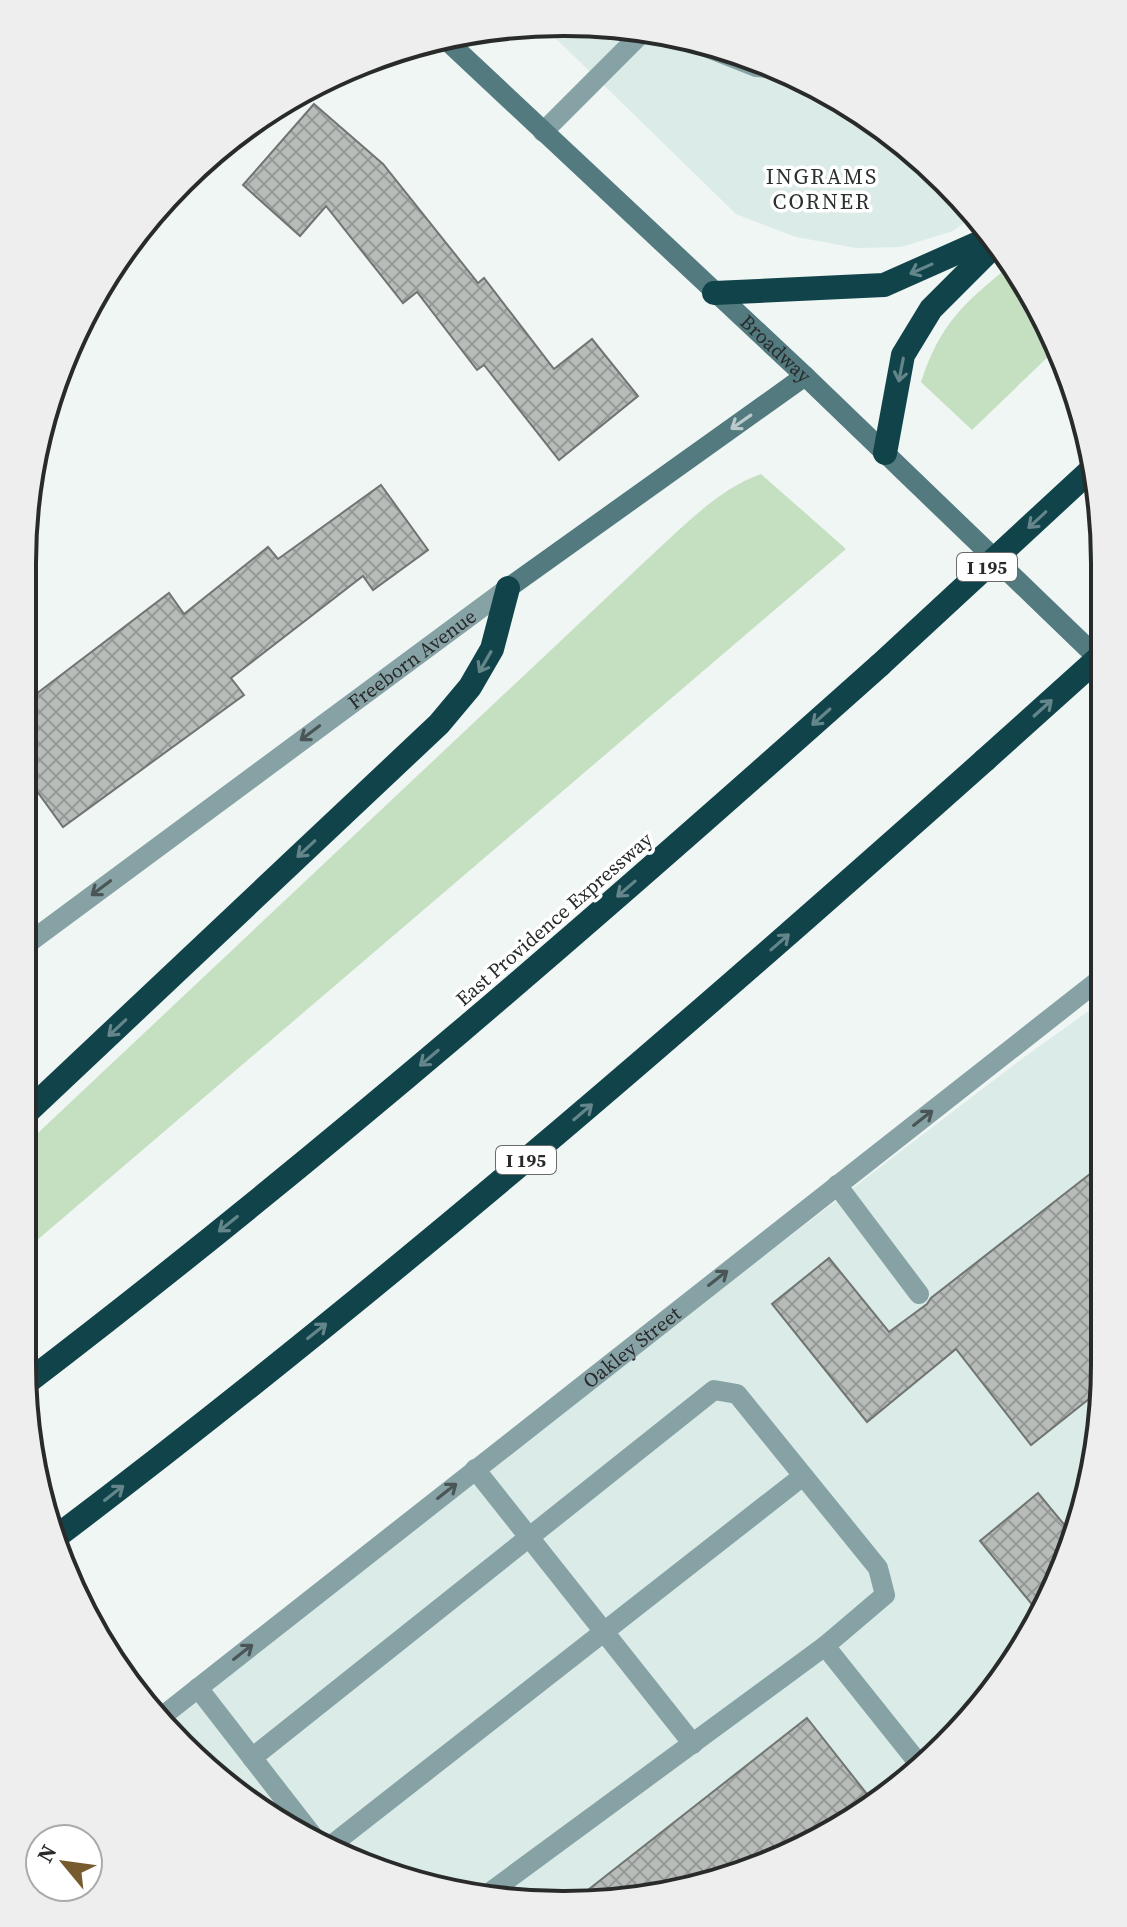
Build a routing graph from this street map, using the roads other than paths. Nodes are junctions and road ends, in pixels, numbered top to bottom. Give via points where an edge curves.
1 (634, 41) edge
2 (454, 48) edge
3 (543, 132) junction
4 (982, 242) edge
5 (989, 251) edge
6 (714, 293) junction
7 (805, 376) junction
8 (885, 453) junction
9 (1083, 477) edge
10 (508, 588) junction
11 (1091, 651) edge
12 (1091, 665) edge
13 (36, 937) edge
14 (1091, 986) edge
15 (36, 1104) edge
16 (837, 1185) junction
17 (919, 1294) dead end
18 (36, 1375) edge
19 (475, 1469) junction
20 (803, 1476) junction
21 (63, 1531) edge
22 (528, 1538) junction
23 (604, 1632) junction
24 (825, 1646) junction
25 (198, 1688) junction
26 (168, 1712) edge
27 (693, 1744) junction
28 (914, 1757) edge
29 (252, 1758) junction
30 (301, 1820) edge
31 (338, 1840) edge
32 (498, 1886) edge

1 - 3 street
2 - 3 main road, Broadway
3 - 6 main road, Broadway
4 -> 6 highway via 884,285
5 -> 8 highway via 931,309 903,355
6 - 7 main road, Broadway
7 - 8 main road, Broadway
7 -> 10 main road, Freeborn Avenue
8 - 11 main road, Broadway
9 -> 18 highway, East Providence Expressway / I 195, bridge via 880,665 506,993
10 -> 13 street, Freeborn Avenue
10 -> 15 highway via 492,649 439,724
21 -> 12 highway, I 195, bridge via 532,1155
16 -> 14 street, Oakley Street
16 - 17 street
19 -> 16 street, Oakley Street
19 - 22 street
25 -> 19 street, Oakley Street
20 - 22 street via 737,1394 714,1390
20 - 23 street
20 - 24 street via 878,1568 885,1595
22 - 23 street
22 - 29 street
23 - 27 street
23 - 31 street
24 - 27 street
24 - 28 street
25 - 26 street, Oakley Street
25 - 29 street
27 - 32 street
29 - 30 street

